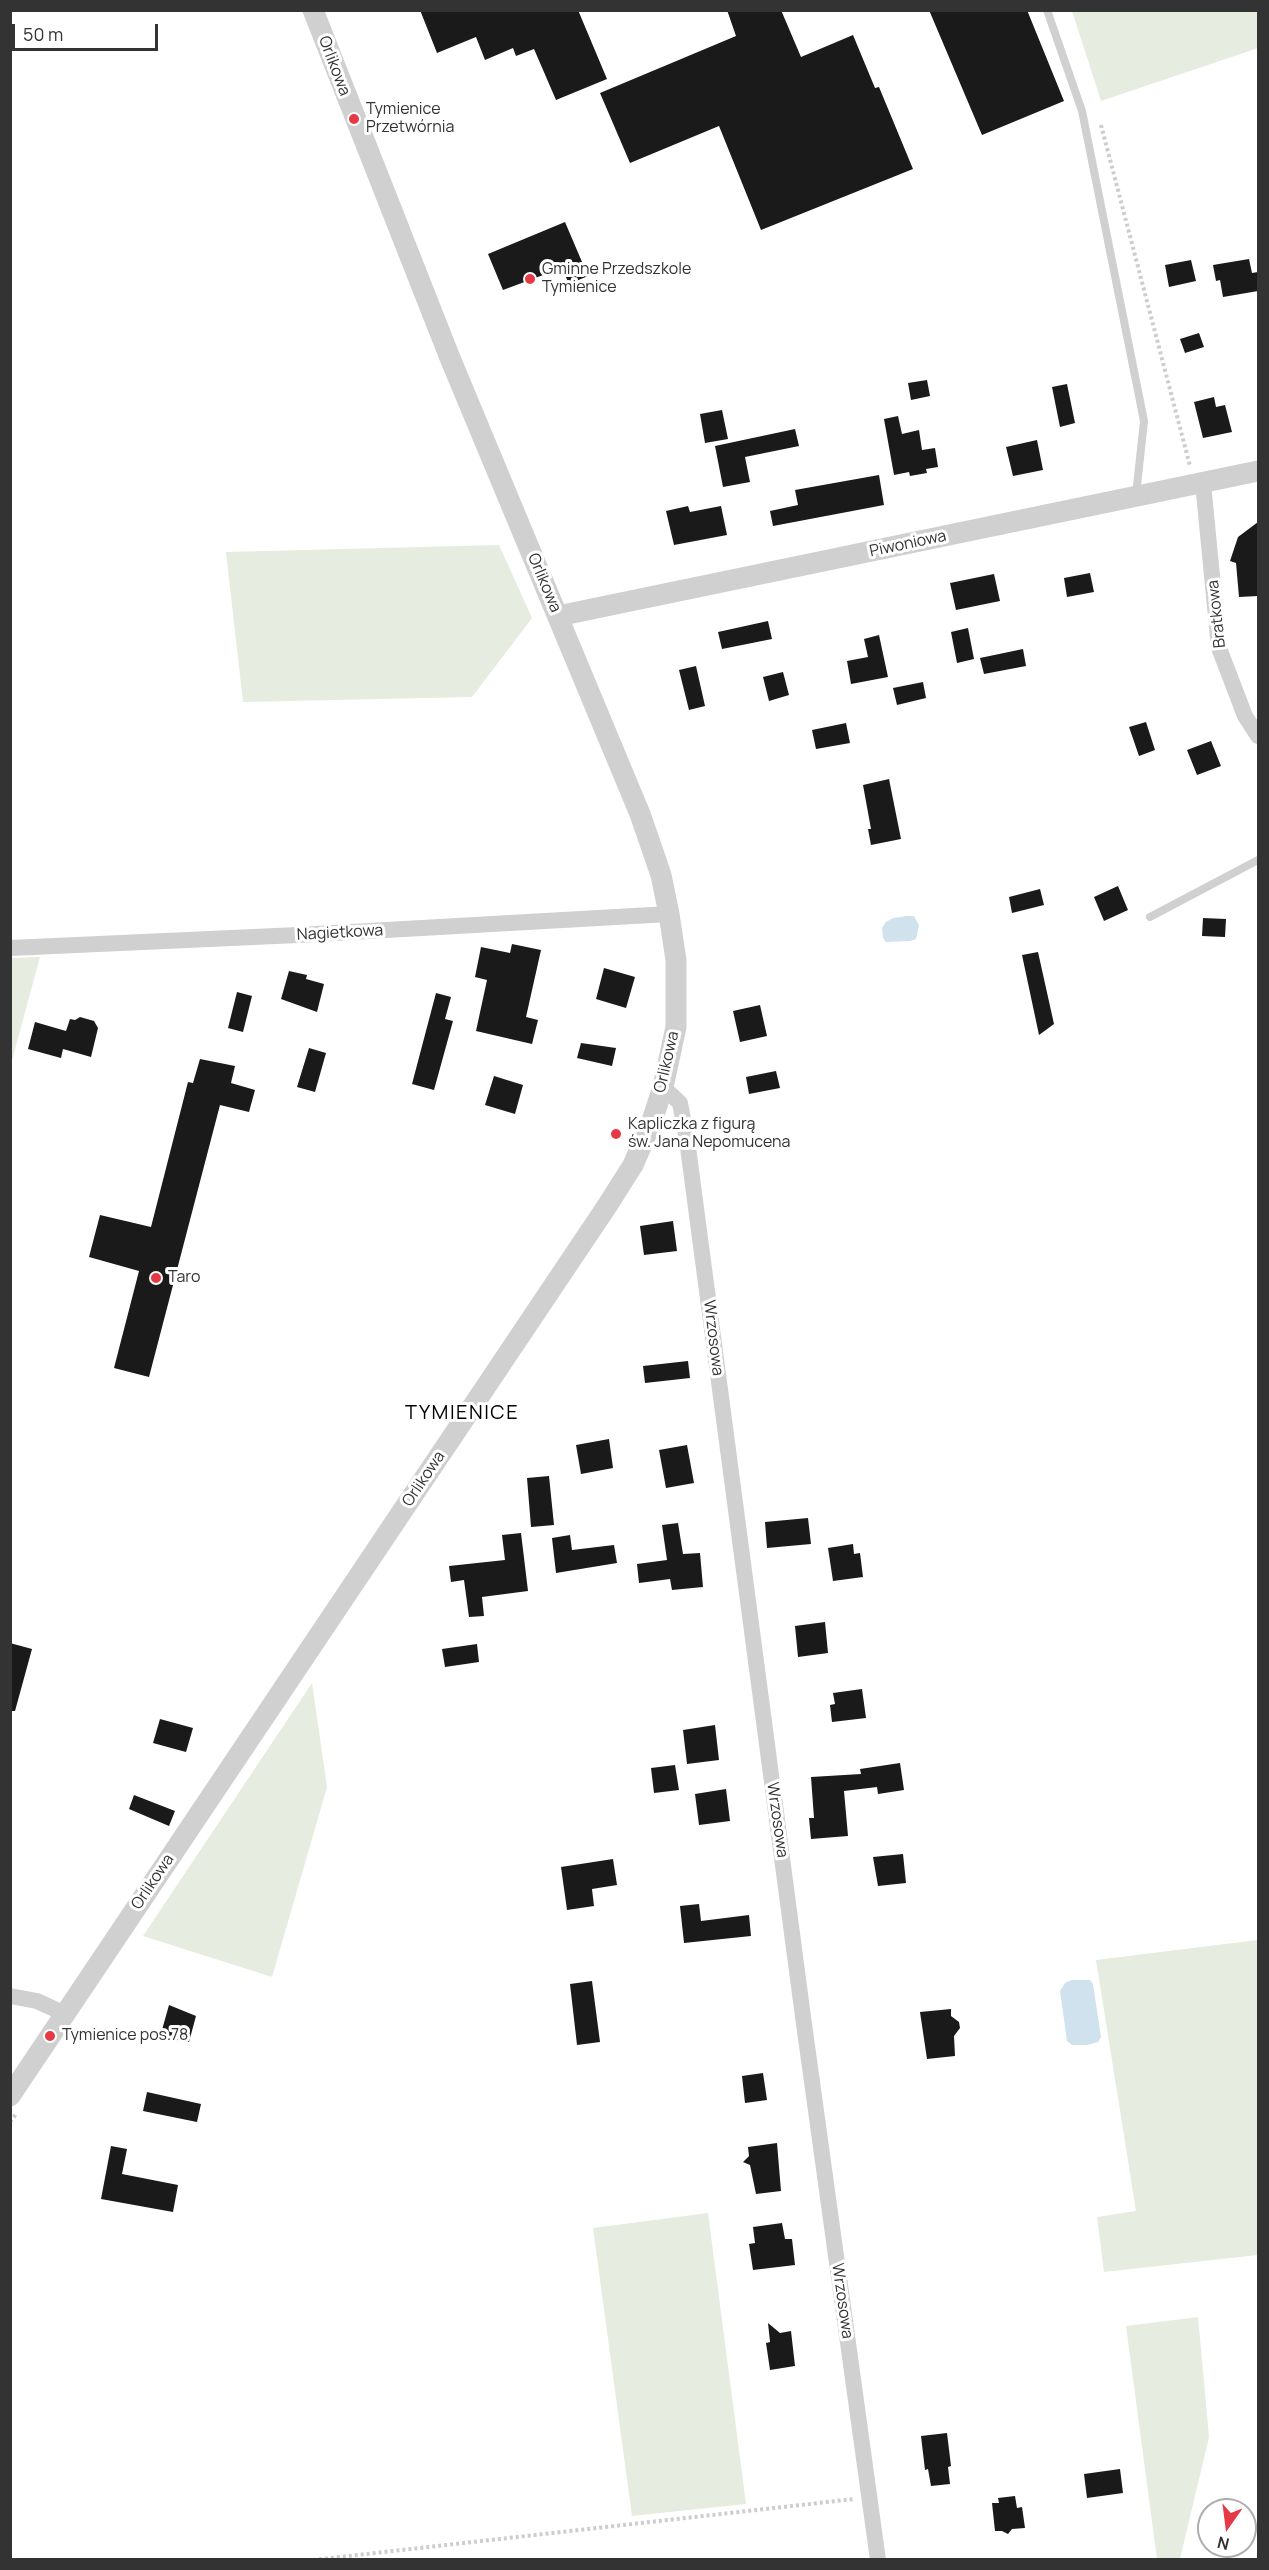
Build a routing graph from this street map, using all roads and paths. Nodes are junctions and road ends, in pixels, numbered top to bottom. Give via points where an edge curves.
1 (314, 10) edge
2 (1047, 10) edge
3 (1099, 117) dead end
4 (1258, 471) edge
5 (1199, 484) junction
6 (1136, 497) junction
7 (558, 616) junction
8 (1258, 736) edge
9 (1258, 860) edge
10 (669, 914) junction
11 (1150, 916) dead end
12 (10, 948) edge
13 (663, 1087) junction
14 (10, 1996) edge
15 (65, 2014) junction
16 (14, 2104) edge
17 (10, 2122) edge
18 (869, 2497) junction
19 (313, 2559) edge
20 (878, 2559) edge

1 - 7 street, Orlikowa via 450,358
2 - 6 lane via 1082,111 1144,421
3 - 5 path
4 - 5 street, Piwoniowa
5 - 6 street, Piwoniowa
5 - 8 street, Bratkowa via 1219,648 1245,716
6 - 7 street, Piwoniowa
7 - 10 street, Orlikowa via 640,814 662,875
9 - 11 lane
10 - 12 street, Nagietkowa
10 - 13 street, Orlikowa via 676,960 676,1027
13 - 15 street, Orlikowa via 633,1165 607,1206
13 - 18 street, Wrzosowa via 680,1103 687,1140
14 - 15 street via 37,2001
15 - 16 street, Orlikowa
16 - 17 path
18 - 19 path
18 - 20 street, Wrzosowa

